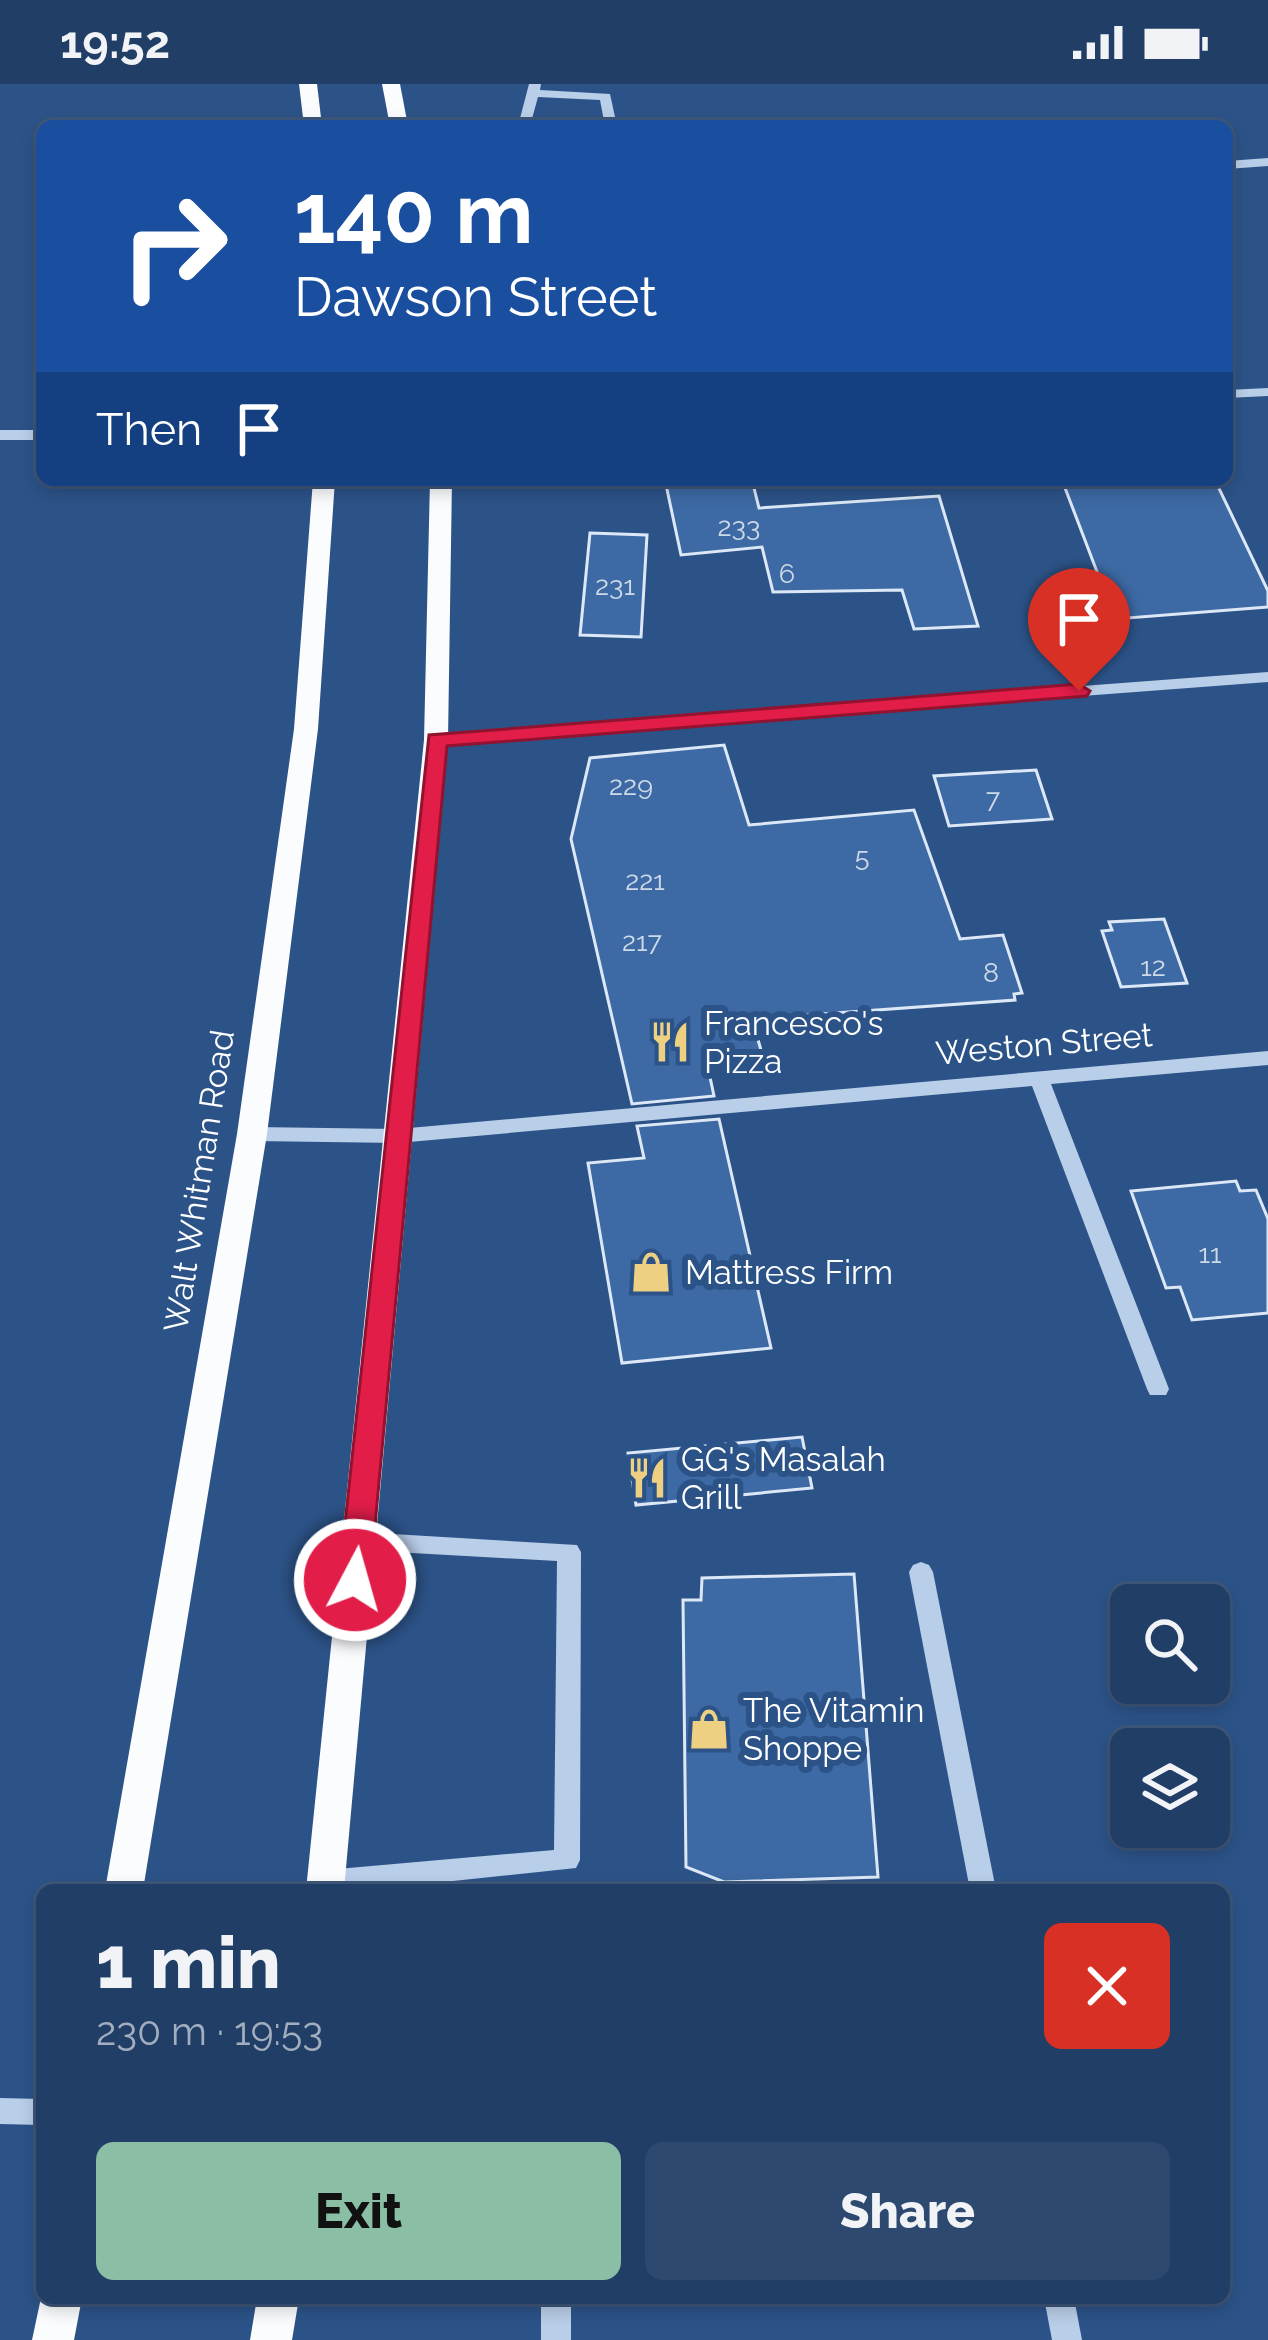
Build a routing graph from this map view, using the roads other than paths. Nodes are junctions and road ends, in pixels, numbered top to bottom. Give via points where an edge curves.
1 (308, 84) edge
2 (391, 84) edge
3 (534, 88) edge
4 (312, 120) edge
5 (398, 120) edge
6 (526, 120) edge
7 (609, 120) edge
8 (1268, 162) edge
9 (1233, 165) edge
10 (1268, 392) edge
11 (1233, 394) edge
12 (0, 435) edge
13 (36, 435) edge
14 (324, 486) edge
15 (442, 486) edge
16 (1268, 677) edge
17 (436, 740) junction
18 (1268, 1058) edge
19 (1039, 1078) junction
20 (252, 1134) junction
21 (398, 1136) junction
22 (1158, 1389) dead end
23 (359, 1541) junction
24 (921, 1572) dead end
25 (125, 1884) edge
26 (325, 1884) edge
27 (344, 1884) edge
28 (982, 1884) edge
29 (0, 2111) edge
30 (36, 2112) edge
31 (60, 2304) edge
32 (277, 2304) edge
33 (556, 2304) edge
34 (1060, 2304) edge
35 (53, 2340) edge
36 (272, 2340) edge
37 (556, 2340) edge
38 (1067, 2340) edge

1 - 4 main road
2 - 5 main road
3 - 6 street
3 - 7 street via 606,97
8 - 9 street
10 - 11 street
12 - 13 street
14 - 20 main road, Walt Whitman Road via 307,729
15 - 17 main road
16 - 17 street
17 - 21 main road
18 - 19 street, Weston Street
19 - 21 street, Weston Street
19 - 22 street
20 - 21 street, Weston Street
20 - 25 main road, Walt Whitman Road
21 - 23 main road
23 - 26 main road
23 - 27 street via 569,1552 567,1860
24 - 28 street
29 - 30 street
31 - 35 main road
32 - 36 main road
33 - 37 street
34 - 38 street

